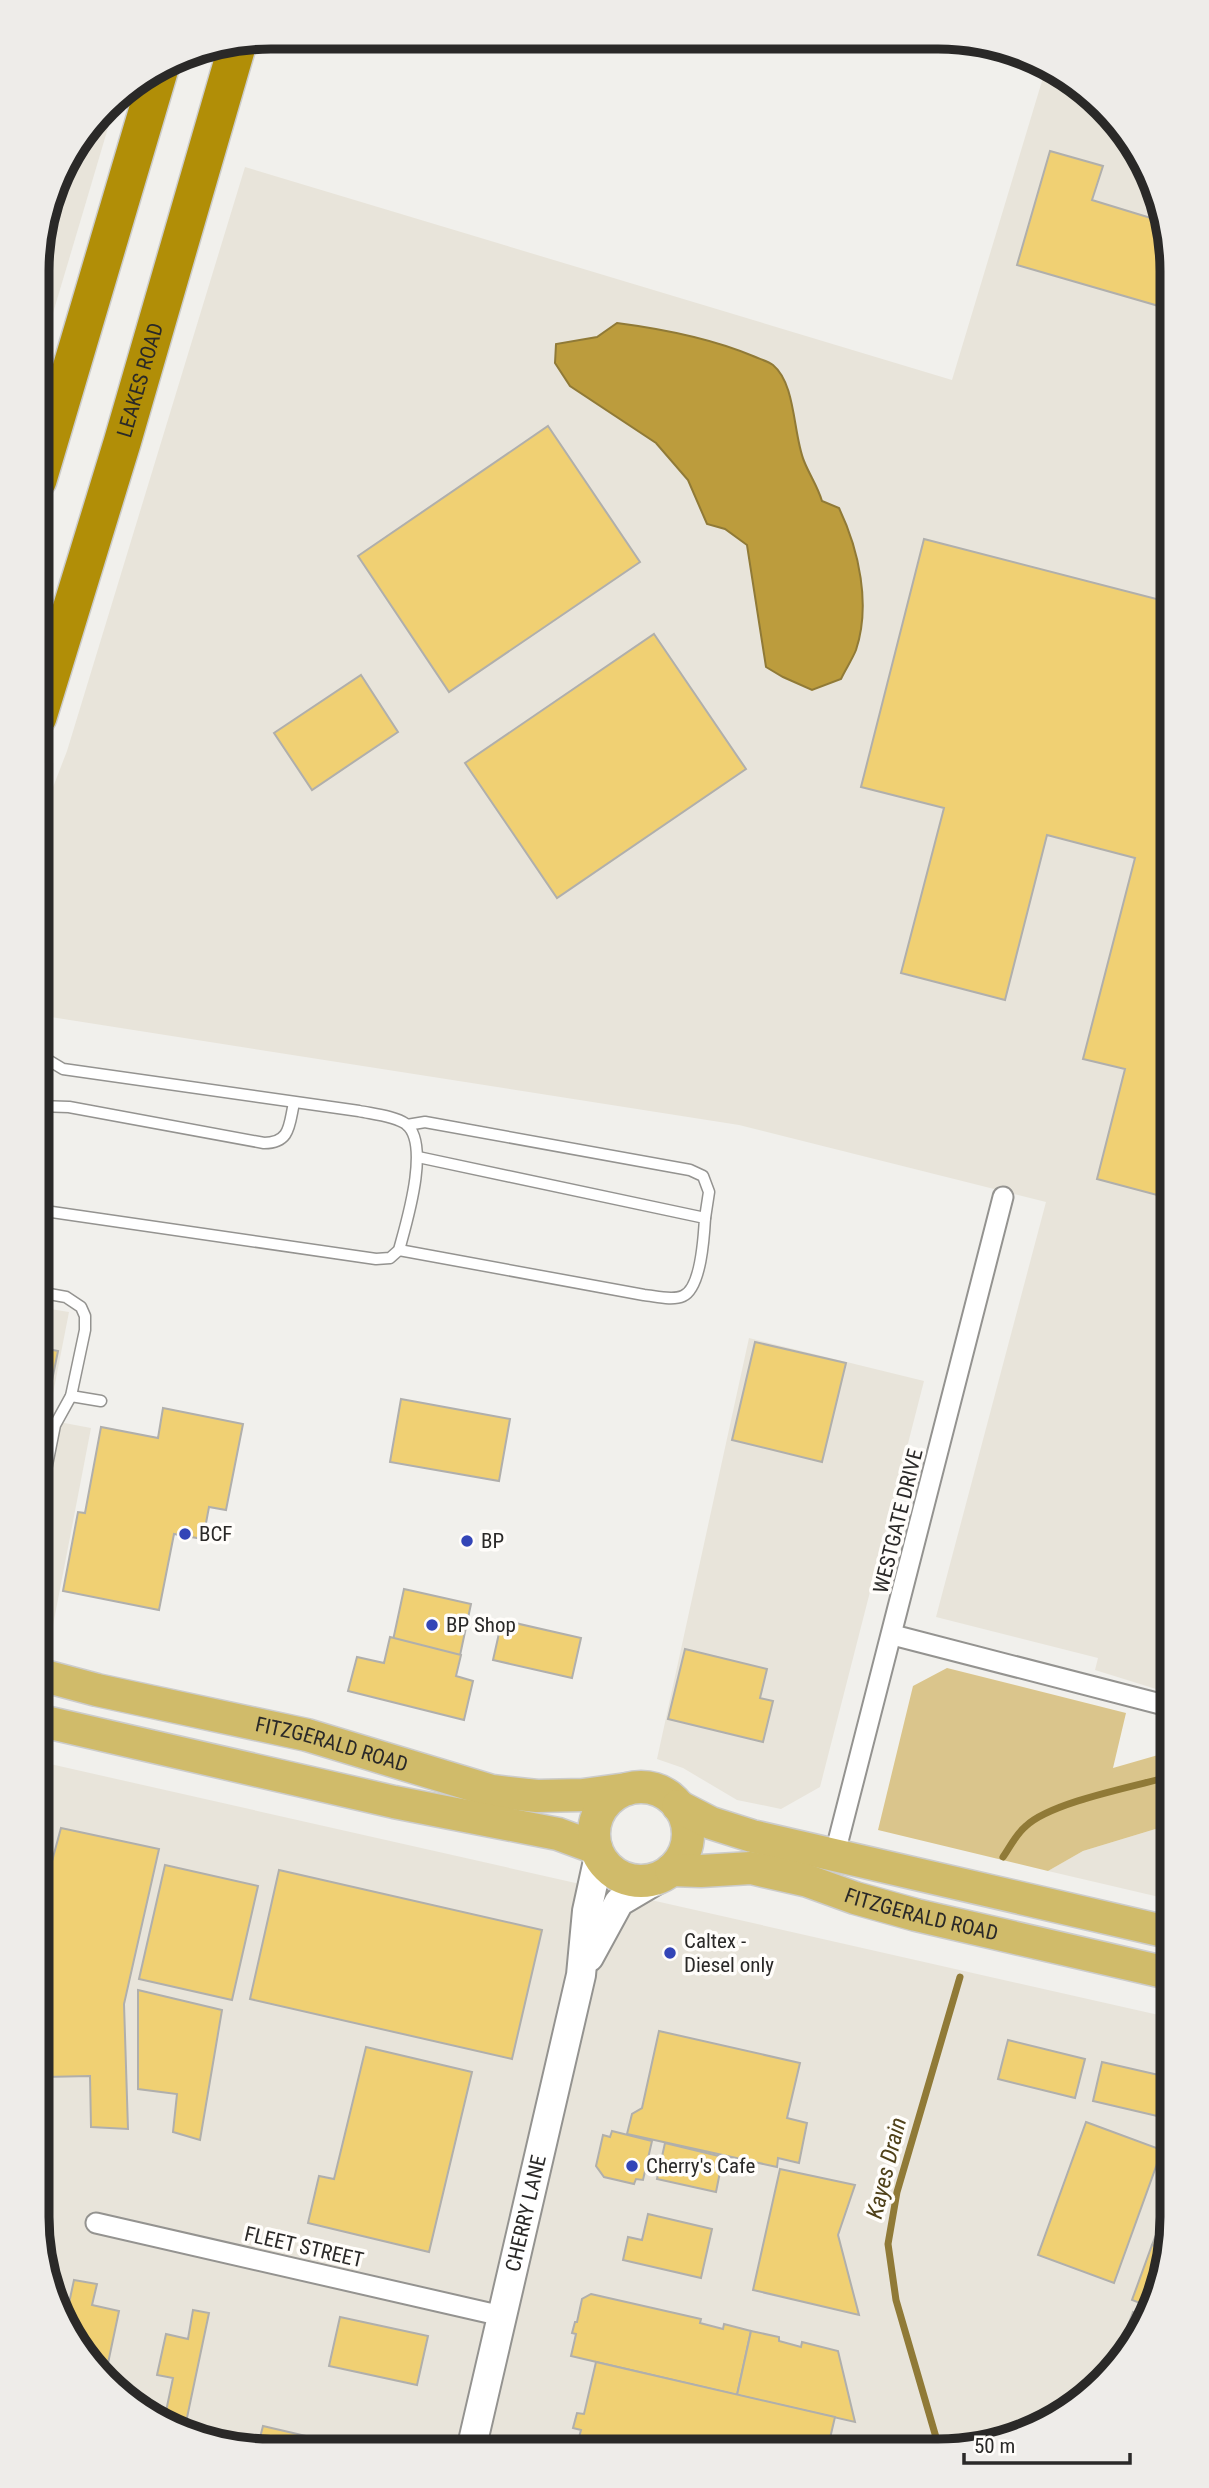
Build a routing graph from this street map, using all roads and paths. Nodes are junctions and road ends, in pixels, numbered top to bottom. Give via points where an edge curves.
1 (235, 52) edge
2 (156, 81) edge
3 (49, 443) edge
4 (49, 681) edge
5 (49, 1061) edge
6 (294, 1103) junction
7 (49, 1106) edge
8 (407, 1125) junction
9 (418, 1157) junction
10 (1003, 1197) dead end
11 (49, 1212) edge
12 (705, 1218) junction
13 (399, 1250) junction
14 (49, 1294) edge
15 (71, 1396) junction
16 (100, 1401) dead end
17 (49, 1454) edge
18 (893, 1635) junction
19 (49, 1677) edge
20 (1160, 1704) edge
21 (49, 1723) edge
22 (627, 1789) junction
23 (678, 1806) junction
24 (598, 1852) junction
25 (834, 1857) junction
26 (667, 1873) junction
27 (1160, 1930) edge
28 (1160, 1971) edge
29 (580, 1975) junction
30 (96, 2223) dead end
31 (502, 2316) junction
32 (474, 2439) edge

1 - 4 highway, LEAKES ROAD
2 - 3 highway
5 - 6 lane via 63,1069
6 - 7 lane via 286,1136 276,1143
6 - 8 lane via 359,1111
8 - 9 lane
8 - 12 lane via 425,1122 691,1170 704,1176 709,1192
9 - 12 lane
9 - 13 lane
10 - 18 street, WESTGATE DRIVE
11 - 13 lane via 376,1259 390,1258
12 - 13 lane via 690,1290 671,1298
14 - 15 lane via 75,1301 85,1316
15 - 16 lane
15 - 17 lane via 55,1424
18 - 20 street
18 - 25 street, WESTGATE DRIVE
19 - 22 main road, FITZGERALD ROAD via 307,1735 492,1791 537,1796
21 - 24 main road, FITZGERALD ROAD via 394,1802 558,1834
22 - 23 main road via 655,1789
22 - 24 main road via 603,1806 597,1819
23 - 25 main road, FITZGERALD ROAD via 711,1823
23 - 26 main road via 688,1832 686,1846
24 - 26 main road via 608,1867 634,1881
24 - 29 street, CHERRY LANE
25 - 27 main road, FITZGERALD ROAD
26 - 28 main road, FITZGERALD ROAD via 751,1868 916,1915
26 - 29 street, CHERRY LANE via 619,1902
29 - 31 street, CHERRY LANE
30 - 31 street, FLEET STREET
31 - 32 street, CHERRY LANE

